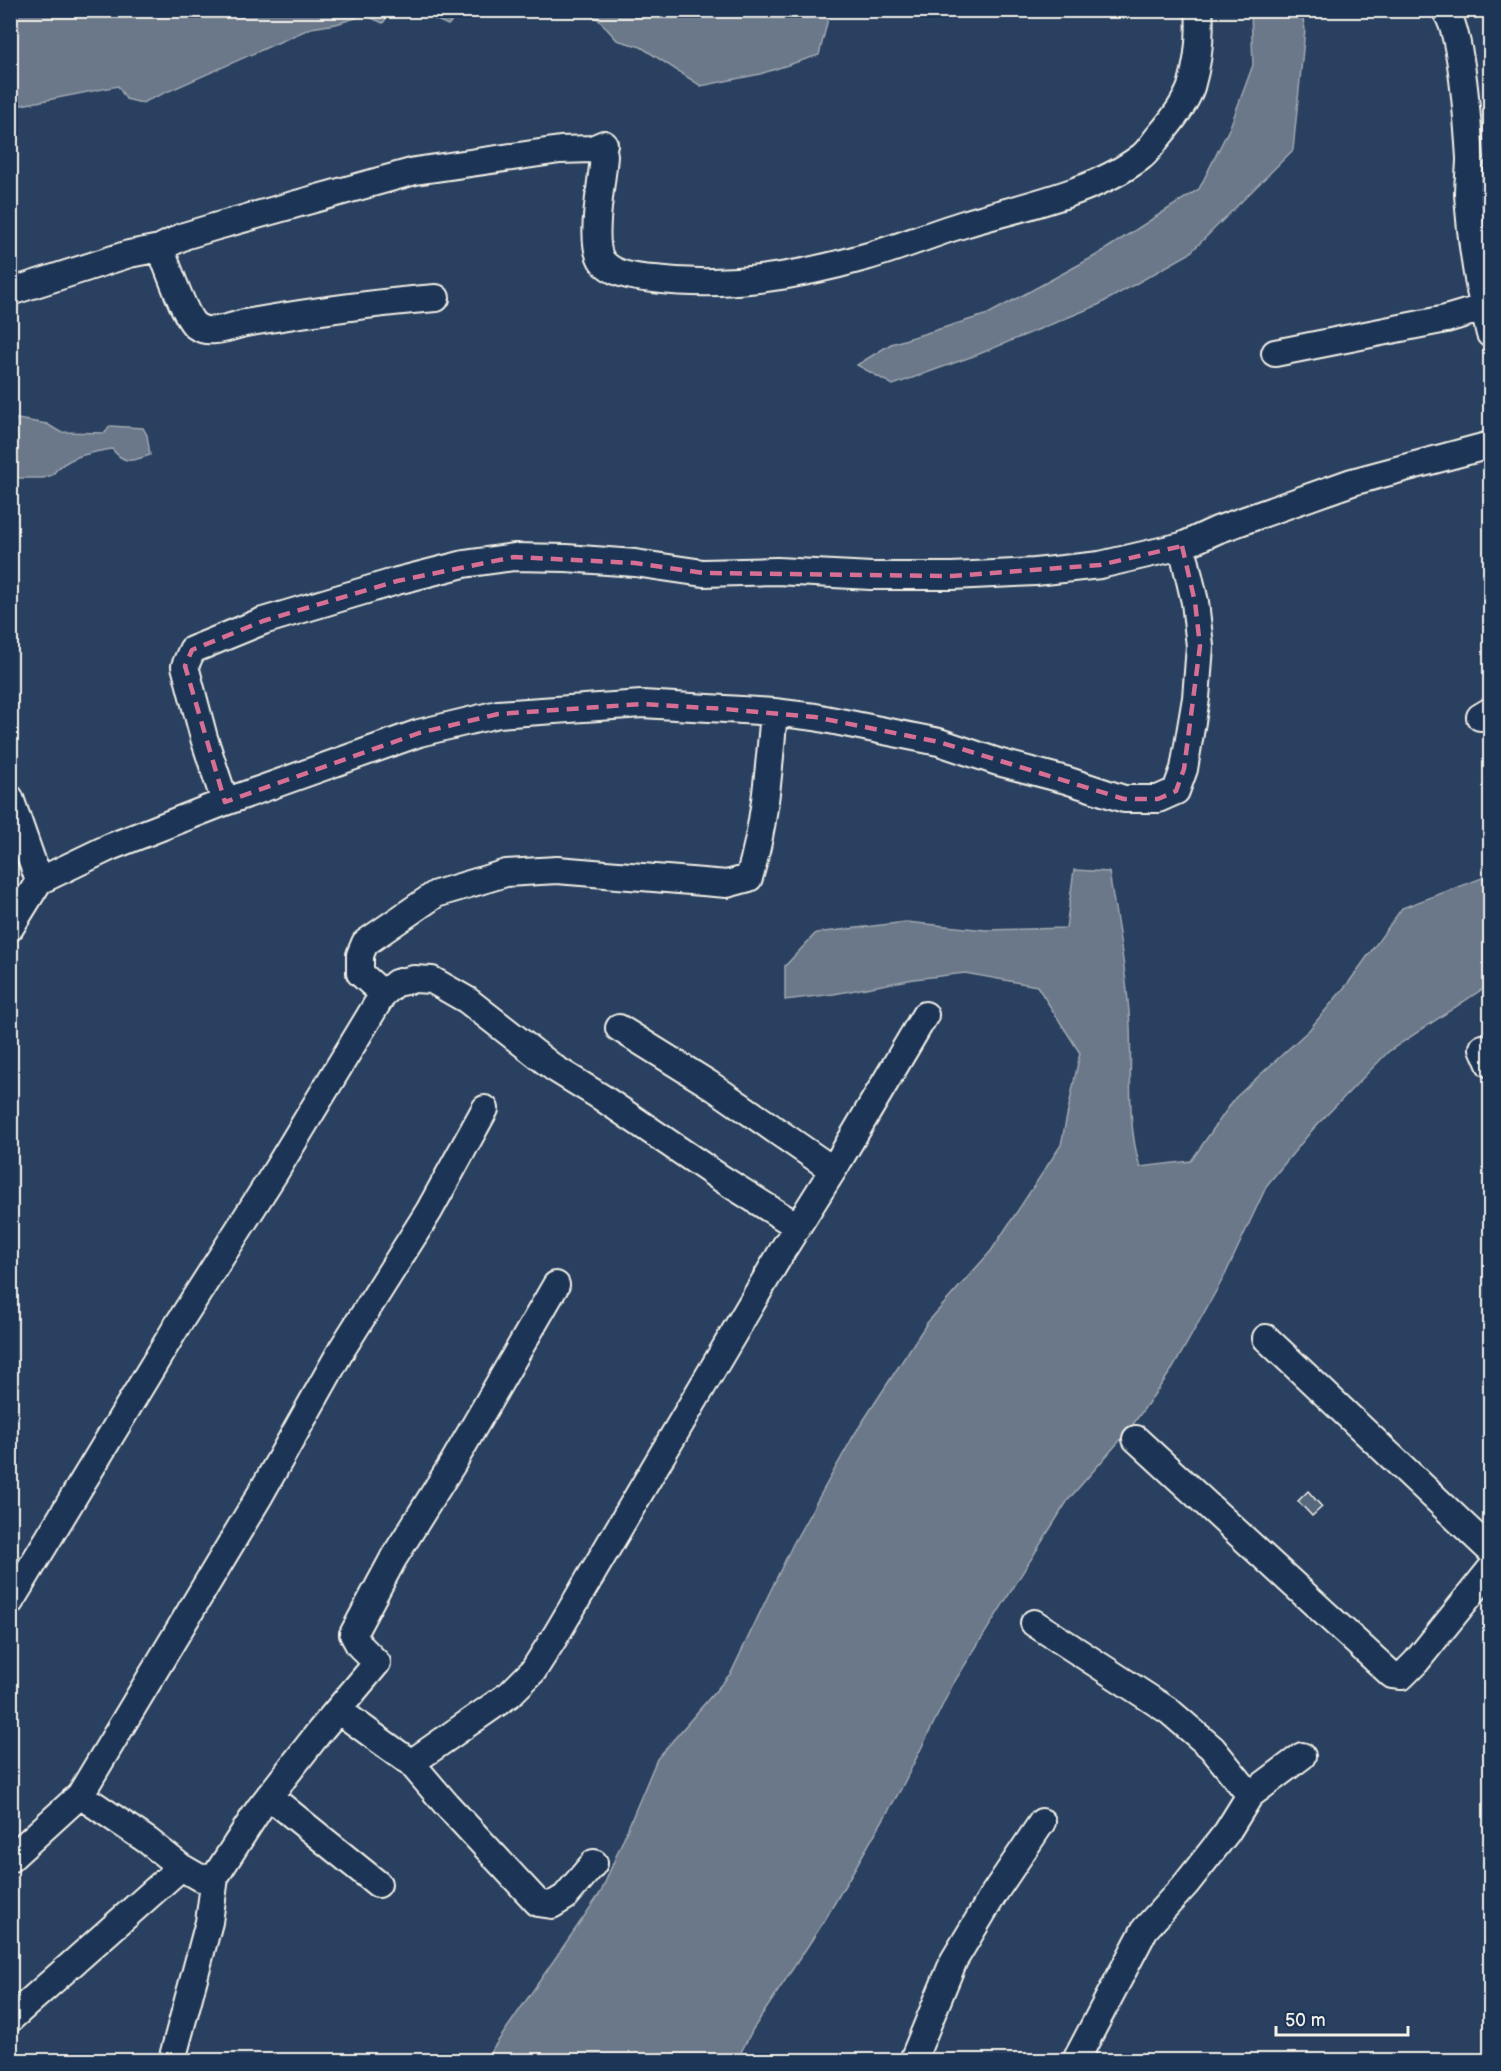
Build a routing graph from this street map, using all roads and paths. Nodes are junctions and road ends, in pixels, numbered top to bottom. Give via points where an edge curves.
1 (1199, 10) edge
2 (1445, 10) edge
3 (160, 248) junction
4 (10, 292) edge
5 (436, 298) dead end
6 (1483, 308) junction
7 (1491, 334) edge
8 (1275, 353) dead end
9 (1491, 445) edge
10 (1182, 546) junction
11 (774, 712) junction
12 (10, 798) edge
13 (225, 802) junction
14 (39, 881) junction
15 (10, 928) edge
16 (383, 994) junction
17 (925, 1015) dead end
18 (619, 1028) dead end
19 (485, 1109) dead end
20 (833, 1170) junction
21 (797, 1226) junction
22 (556, 1285) dead end
23 (1266, 1338) dead end
24 (1136, 1439) dead end
25 (1491, 1550) edge
26 (1491, 1570) edge
27 (10, 1602) edge
28 (1034, 1623) dead end
29 (338, 1710) junction
30 (1302, 1756) dead end
31 (411, 1763) junction
32 (80, 1795) junction
33 (1250, 1795) junction
34 (269, 1796) junction
35 (1042, 1822) dead end
36 (10, 1859) edge
37 (594, 1863) dead end
38 (181, 1867) junction
39 (215, 1877) junction
40 (378, 1884) dead end
41 (10, 2019) edge
42 (172, 2061) edge
43 (913, 2061) edge
44 (1076, 2061) edge

1 - 3 street via 1200,28 1190,88 1171,121 1143,155 1114,175 866,257 806,271 744,282 675,282 641,278 605,264 599,256 596,237 603,155 598,147 416,171 184,236
2 - 6 street via 1458,47 1470,159 1468,193 1473,246
3 - 4 street
3 - 5 street via 183,306 196,326 210,331 324,310
6 - 7 street
6 - 8 street
9 - 10 street via 1352,482
10 - 11 street via 1200,646 1196,699 1184,770 1176,791 1158,799 1124,800 939,742
10 - 13 street via 1100,564 952,576 703,573 635,563 514,557 397,580 263,621 192,650 185,666
11 - 13 street via 642,704 498,714 419,733
11 - 16 street via 759,847 749,878 727,884 556,870 506,873 436,894 365,943 360,973
12 - 14 street
13 - 14 street via 110,847
14 - 15 street
16 - 21 street via 396,983 432,980 467,1000 554,1068
16 - 27 street
17 - 20 street
18 - 20 street via 709,1084
19 - 32 street via 429,1210 342,1349 260,1495
20 - 21 street
21 - 31 street via 533,1671 510,1694
22 - 29 street via 393,1559 353,1634 377,1663
23 - 25 street
24 - 26 street via 1392,1675 1402,1676 1416,1662
28 - 33 street via 1169,1711 1212,1748
29 - 31 street
29 - 34 street
30 - 33 street
31 - 37 street via 538,1903 552,1905 565,1897
32 - 36 street
32 - 38 street
33 - 44 street via 1220,1841 1145,1929
34 - 39 street
34 - 40 street
35 - 43 street via 954,1960
38 - 39 street via 200,1878
38 - 41 street
39 - 42 street via 209,1922

